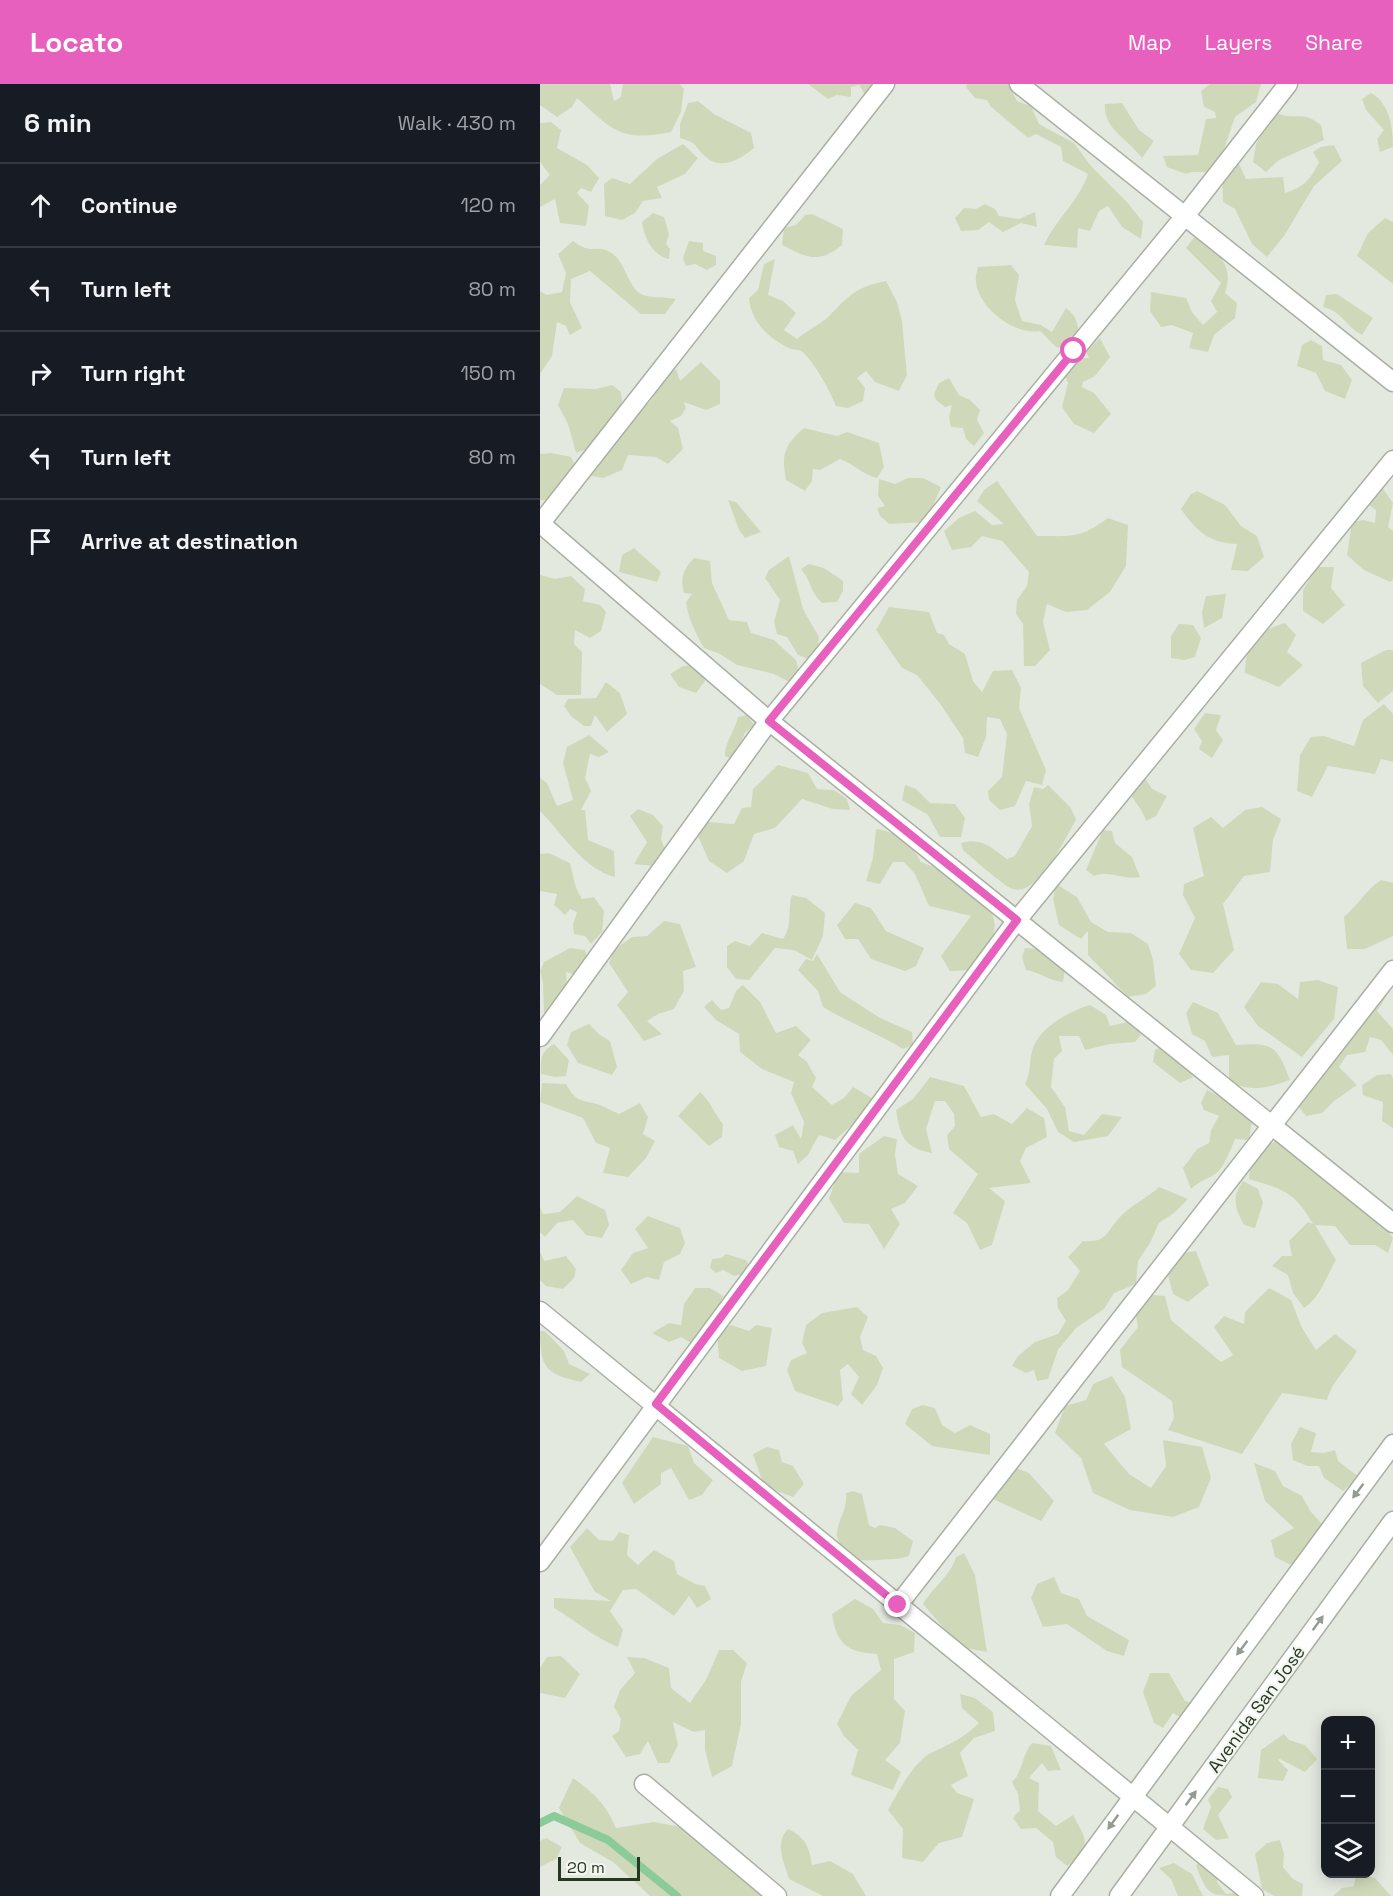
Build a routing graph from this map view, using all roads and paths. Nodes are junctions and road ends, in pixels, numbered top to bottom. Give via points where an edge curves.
1 (885, 84) edge
2 (1019, 84) edge
3 (1288, 84) edge
4 (1185, 216) junction
5 (1393, 382) edge
6 (1393, 460) edge
7 (540, 524) edge
8 (769, 721) junction
9 (1017, 920) junction
10 (1393, 970) edge
11 (540, 1037) edge
12 (1272, 1126) junction
13 (1393, 1223) edge
14 (540, 1311) edge
15 (656, 1404) junction
16 (1393, 1444) edge
17 (1393, 1521) edge
18 (540, 1562) edge
19 (898, 1605) junction
20 (644, 1784) dead end
21 (1133, 1795) junction
22 (1171, 1825) junction
23 (777, 1896) edge
24 (1060, 1896) edge
25 (1119, 1896) edge
26 (1254, 1896) edge

1 - 7 street
2 - 4 street
3 - 4 street
4 - 5 street
4 - 8 street
6 - 9 street
7 - 8 street
8 - 9 street
8 - 11 street
9 - 12 street
9 - 15 street
10 - 12 street
12 - 13 street
12 - 19 street
14 - 15 street
15 - 18 street
15 - 19 street
16 -> 21 street
22 -> 17 street, Avenida San José
19 - 21 street
20 - 23 street
21 - 22 street
21 -> 24 street
22 - 25 street, Avenida San José
22 - 26 street

